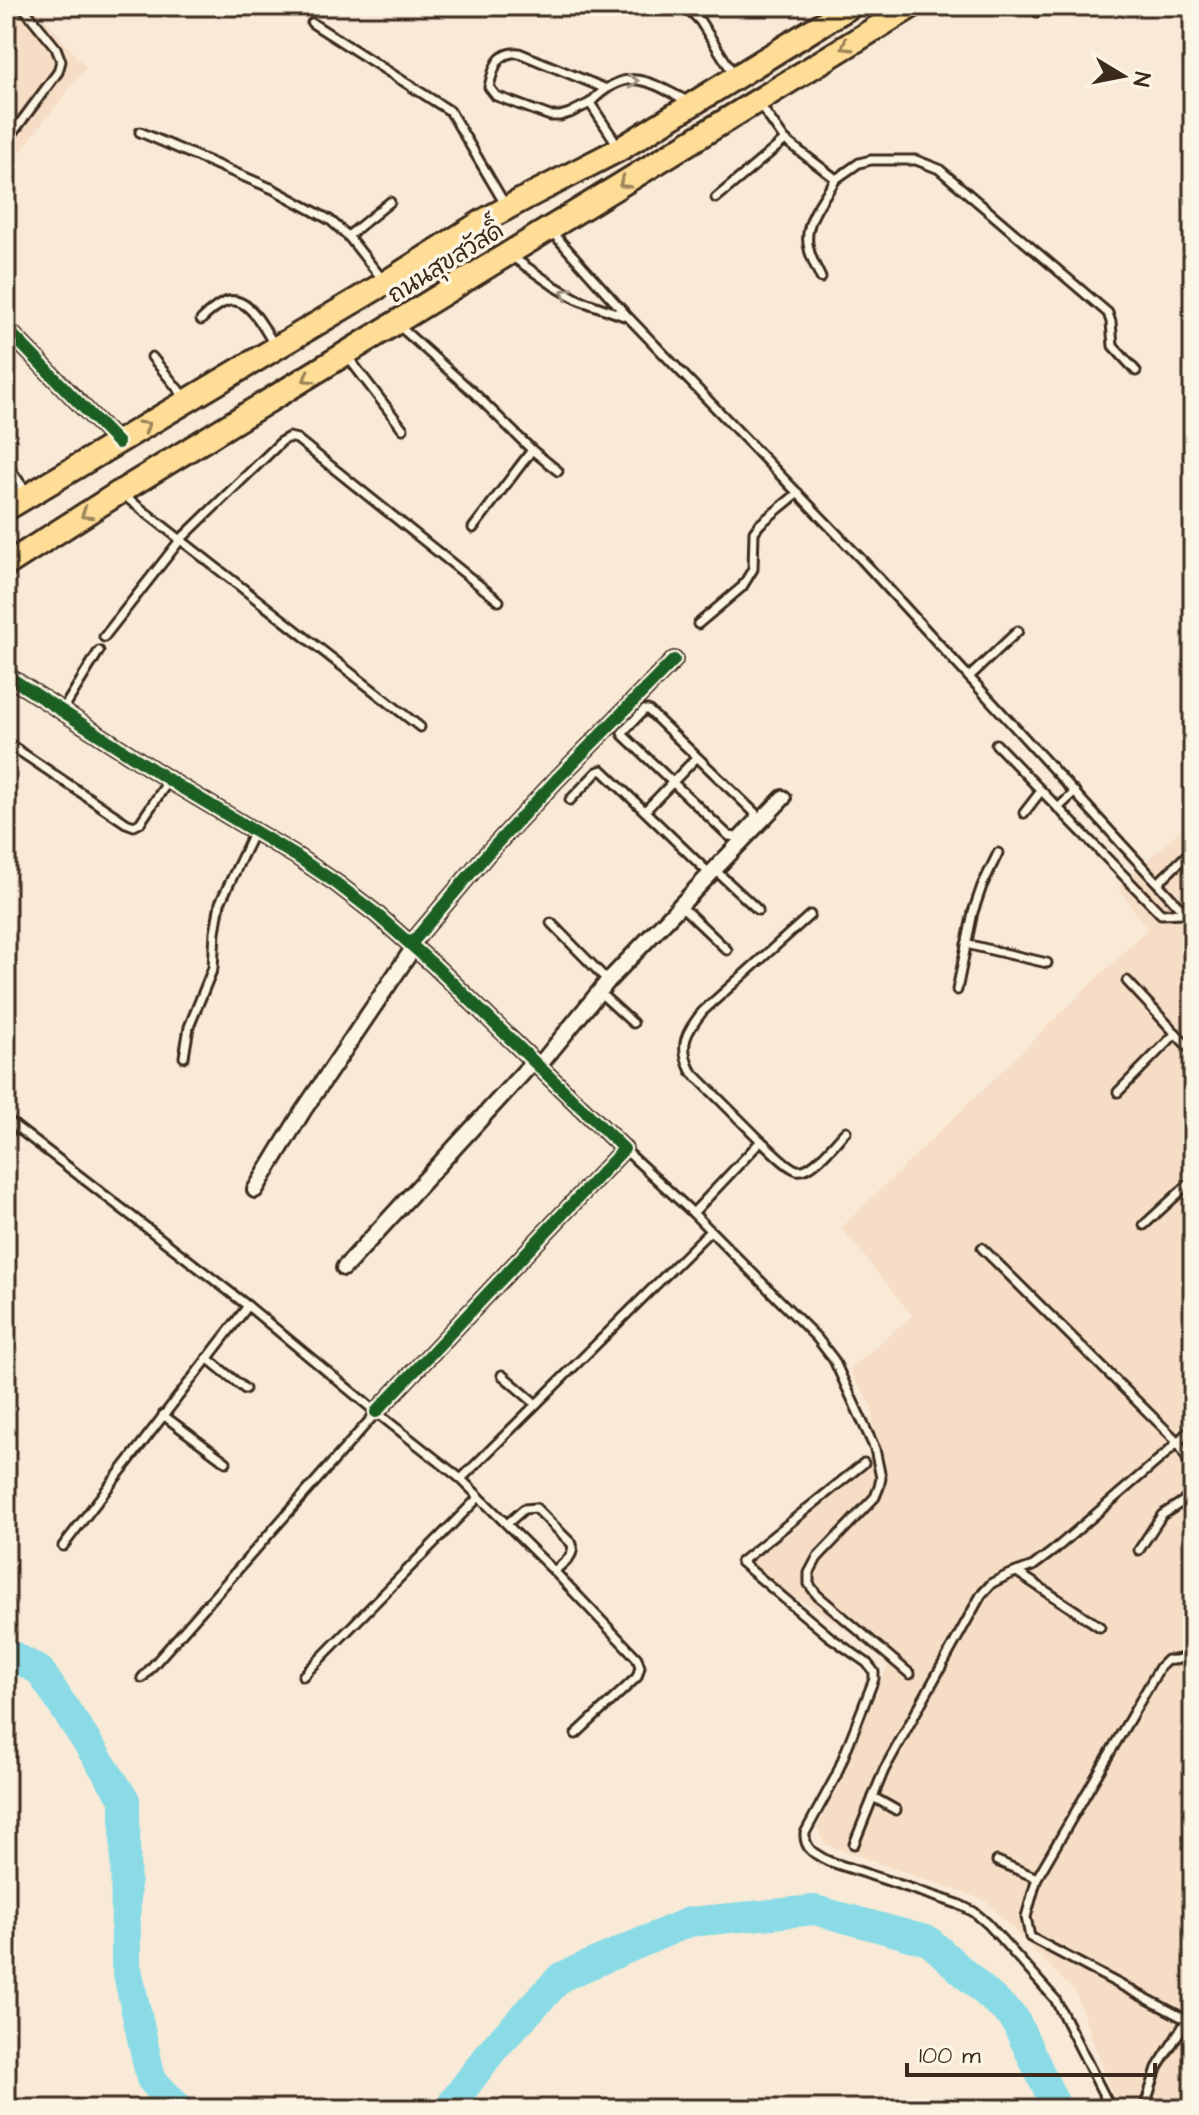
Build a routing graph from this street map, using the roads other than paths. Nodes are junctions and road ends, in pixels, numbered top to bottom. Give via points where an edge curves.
1 (22, 6) edge
2 (686, 6) edge
3 (851, 6) edge
4 (912, 6) edge
5 (312, 23) dead end
6 (736, 78) junction
7 (604, 88) junction
8 (757, 101) junction
9 (590, 103) junction
10 (693, 104) junction
11 (140, 132) dead end
12 (785, 140) junction
13 (6, 142) edge
14 (620, 149) junction
15 (836, 179) junction
16 (716, 198) dead end
17 (390, 202) dead end
18 (507, 208) junction
19 (550, 229) junction
20 (348, 236) junction
21 (509, 255) junction
22 (821, 278) dead end
23 (385, 283) junction
24 (629, 318) junction
25 (201, 320) dead end
26 (396, 324) junction
27 (6, 328) edge
28 (277, 348) junction
29 (346, 354) junction
30 (152, 357) dead end
31 (1136, 371) dead end
32 (187, 401) junction
33 (403, 429) dead end
34 (118, 443) junction
35 (532, 450) junction
36 (6, 469) edge
37 (558, 471) dead end
38 (120, 492) junction
39 (798, 493) junction
40 (25, 496) junction
41 (6, 509) edge
42 (473, 528) dead end
43 (181, 539) junction
44 (7, 563) edge
45 (499, 601) dead end
46 (698, 624) dead end
47 (1018, 631) dead end
48 (104, 637) dead end
49 (99, 651) dead end
50 (674, 660) dead end
51 (969, 677) junction
52 (8, 680) edge
53 (62, 711) junction
54 (420, 727) dead end
55 (6, 742) edge
56 (996, 744) dead end
57 (697, 757) junction
58 (169, 780) junction
59 (672, 783) junction
60 (1041, 791) junction
61 (1075, 792) junction
62 (783, 798) dead end
63 (570, 800) dead end
64 (1058, 808) junction
65 (645, 811) junction
66 (1024, 813) dead end
67 (254, 832) junction
68 (1193, 849) edge
69 (998, 853) dead end
70 (712, 872) junction
71 (1158, 883) junction
72 (680, 905) junction
73 (758, 910) dead end
74 (1184, 913) junction
75 (810, 915) dead end
76 (1193, 922) edge
77 (551, 923) dead end
78 (966, 944) junction
79 (412, 946) junction
80 (727, 950) dead end
81 (1047, 963) dead end
82 (1127, 981) dead end
83 (604, 986) junction
84 (957, 990) dead end
85 (633, 1023) dead end
86 (1176, 1033) junction
87 (1193, 1052) edge
88 (184, 1057) dead end
89 (535, 1064) junction
90 (1118, 1092) dead end
91 (6, 1119) edge
92 (14, 1125) junction
93 (846, 1131) dead end
94 (6, 1136) edge
95 (761, 1141) junction
96 (624, 1149) junction
97 (1193, 1180) edge
98 (255, 1190) dead end
99 (693, 1213) junction
100 (1144, 1225) dead end
101 (710, 1231) junction
102 (982, 1248) dead end
103 (344, 1268) dead end
104 (248, 1306) junction
105 (207, 1358) junction
106 (502, 1375) dead end
107 (245, 1389) dead end
108 (536, 1404) junction
109 (376, 1412) junction
110 (163, 1415) junction
111 (1193, 1427) edge
112 (1178, 1442) junction
113 (226, 1462) dead end
114 (864, 1463) dead end
115 (1193, 1470) edge
116 (461, 1479) junction
117 (1193, 1495) edge
118 (479, 1497) junction
119 (507, 1524) junction
120 (63, 1546) dead end
121 (1139, 1550) dead end
122 (554, 1571) junction
123 (1017, 1572) junction
124 (1100, 1627) dead end
125 (1193, 1650) edge
126 (910, 1674) dead end
127 (303, 1676) dead end
128 (142, 1678) dead end
129 (576, 1734) dead end
130 (873, 1797) junction
131 (896, 1810) dead end
132 (854, 1844) dead end
133 (997, 1861) dead end
134 (1037, 1878) junction
135 (1190, 2022) edge
136 (1111, 2109) edge
137 (1144, 2109) edge

1 - 13 lane via 61,61
2 - 6 lane
3 - 6 main road, ถนนสุขสวัสดิ์
4 -> 8 main road, ถนนสุขสวัสดิ์
5 - 18 lane via 450,111
6 - 10 main road, ถนนสุขสวัสดิ์
7 - 9 lane
7 - 9 lane via 511,52 499,59 489,87 496,96 550,116
7 -> 10 lane via 621,81 648,81
8 - 12 lane
8 -> 19 main road, ถนนสุขสวัสดิ์
9 - 14 lane
10 - 14 main road, ถนนสุขสวัสดิ์
11 - 20 lane via 273,189
12 - 15 lane
12 - 16 lane
14 - 18 main road, ถนนสุขสวัสดิ์
15 - 22 lane via 808,230 808,247
15 - 31 lane via 871,160 916,160 939,169 1108,313 1113,346
17 - 20 lane
18 - 23 main road, ถนนสุขสวัสดิ์
19 - 21 main road, ถนนสุขสวัสดิ์
19 - 24 lane
20 - 23 lane
24 -> 21 lane via 579,300
21 - 26 main road, ถนนสุขสวัสดิ์
23 - 28 main road, ถนนสุขสวัสดิ์
24 - 39 lane
25 - 28 lane via 222,303 240,300
26 - 29 main road, ถนนสุขสวัสดิ์
26 - 35 lane
27 - 34 street
28 - 32 main road, ถนนสุขสวัสดิ์
29 - 33 lane
29 -> 38 main road, ถนนสุขสวัสดิ์
30 - 32 lane
34 -> 32 main road, ถนนสุขสวัสดิ์
34 - 40 main road, ถนนสุขสวัสดิ์
35 - 37 lane
35 - 42 lane
36 - 40 street
38 - 43 lane
38 -> 44 main road, ถนนสุขสวัสดิ์
39 - 46 lane via 754,532 753,569 742,587
39 - 51 lane
40 - 41 main road, ถนนสุขสวัสดิ์
43 - 45 lane via 289,437
43 - 48 lane
43 - 54 lane
47 - 51 lane
49 - 53 lane
50 - 79 street via 507,832
51 - 61 lane
52 - 53 street
53 - 58 street
55 - 58 lane via 134,826
56 - 60 lane
57 - 59 lane
57 - 59 lane via 644,710 622,733
57 - 59 lane via 755,813 737,837 729,836
58 - 67 street
59 - 65 lane
60 - 64 lane
60 - 66 lane
61 - 64 lane
61 - 71 lane
62 - 70 street
63 - 65 lane via 602,770
64 - 74 lane via 1161,914
65 - 70 lane
67 - 79 street via 336,883
67 - 88 lane via 220,903 213,968 189,1027
68 - 71 lane
69 - 78 lane via 982,886
70 - 72 street
70 - 73 lane
71 - 74 lane
72 - 80 lane
72 - 83 street
74 - 76 lane
75 - 95 lane via 703,1011 685,1039 684,1058 691,1071
77 - 83 lane
78 - 81 lane
78 - 84 lane
79 - 89 street
79 - 98 street
82 - 86 lane
83 - 85 lane
83 - 89 street
86 - 87 lane
86 - 90 lane
89 - 96 street
89 - 103 street
91 - 92 lane
92 - 94 lane
92 - 104 lane
93 - 95 lane via 814,1165 798,1171
95 - 99 lane
96 - 99 lane
96 - 109 street
97 - 100 lane
99 - 101 lane
101 - 108 lane
101 - 126 lane via 817,1338 845,1381 875,1449 881,1478 875,1497 817,1558 809,1584
102 - 112 lane
104 - 105 lane
104 - 109 lane
105 - 107 lane
105 - 110 lane
106 - 108 lane
108 - 116 lane
109 - 116 lane
109 - 128 lane
110 - 113 lane
110 - 120 lane
111 - 112 lane
112 - 115 lane
112 - 123 lane via 1053,1551
114 - 136 lane via 741,1562 874,1672 841,1763 804,1842 828,1861 958,1904 988,1924 1055,1999
116 - 118 lane
117 - 121 lane via 1162,1515
118 - 119 lane
118 - 127 lane
119 - 122 lane
119 - 122 lane via 524,1509 536,1508 572,1544 571,1556
122 - 129 lane via 640,1667 637,1677
123 - 124 lane
123 - 130 lane via 992,1583 981,1595
125 - 134 lane via 1160,1667
130 - 131 lane
130 - 132 lane
133 - 134 lane
134 - 135 lane via 1026,1917 1030,1937
135 - 137 lane via 1157,2068

